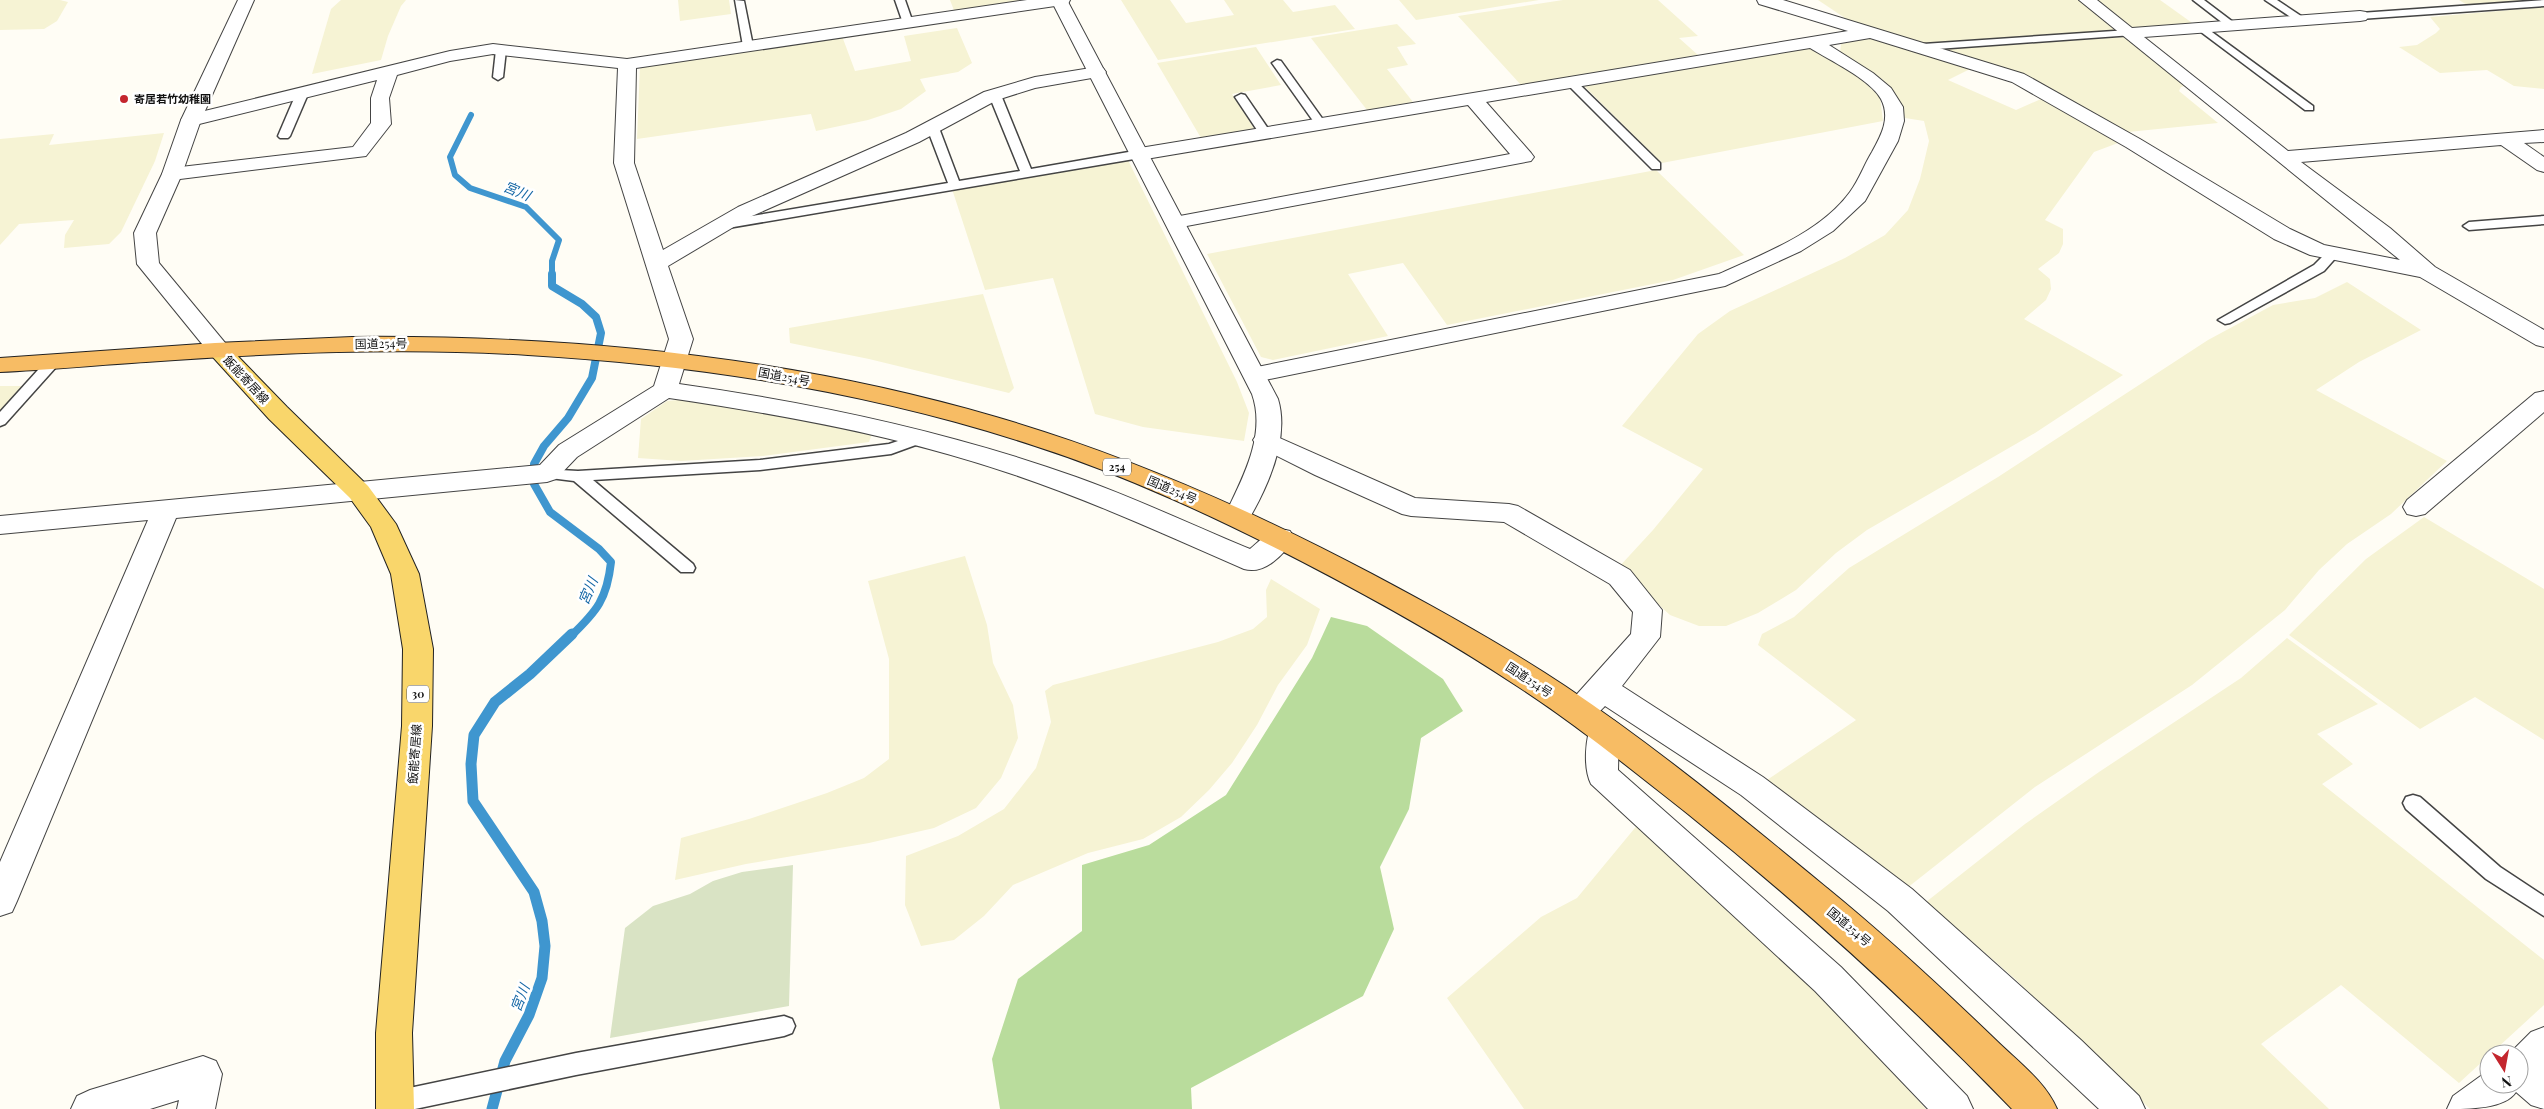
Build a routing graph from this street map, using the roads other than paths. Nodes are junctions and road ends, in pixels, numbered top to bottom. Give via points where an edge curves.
1 (246, 0) edge
2 (900, 0) edge
3 (1060, 0) edge
4 (1765, 0) edge
5 (2087, 0) edge
6 (2198, 0) edge
7 (2270, 0) edge
8 (739, 1) edge
9 (2544, 3) edge
10 (2360, 16) joint
11 (2302, 20) junction
12 (908, 23) junction
13 (2232, 25) junction
14 (2201, 27) junction
15 (1869, 33) junction
16 (2129, 33) junction
17 (1814, 43) junction
18 (748, 46) junction
19 (1922, 47) junction
20 (501, 50) junction
21 (1277, 63) dead end
22 (627, 64) junction
23 (389, 72) junction
24 (1097, 72) junction
25 (498, 77) dead end
26 (1570, 81) junction
27 (302, 94) junction
28 (995, 95) junction
29 (1240, 97) dead end
30 (1472, 98) junction
31 (2309, 108) dead end
32 (191, 120) junction
33 (1320, 123) junction
34 (933, 128) junction
35 (1265, 133) junction
36 (284, 136) dead end
37 (2544, 136) edge
38 (2505, 139) junction
39 (1140, 154) junction
40 (2285, 157) junction
41 (1656, 166) dead end
42 (2544, 166) edge
43 (1027, 173) junction
44 (172, 174) junction
45 (955, 185) junction
46 (2544, 220) edge
47 (1176, 222) junction
48 (722, 225) junction
49 (2469, 226) dead end
50 (2334, 253) junction
51 (656, 264) junction
52 (2427, 272) junction
53 (2544, 317) edge
54 (2225, 320) dead end
55 (2509, 321) junction
56 (2544, 340) edge
57 (219, 350) junction
58 (676, 361) junction
59 (52, 363) junction
60 (0, 365) edge
61 (1255, 374) junction
62 (665, 390) junction
63 (2544, 398) edge
64 (0, 421) edge
65 (920, 439) junction
66 (1266, 440) junction
67 (538, 474) junction
68 (578, 476) junction
69 (359, 492) junction
70 (2416, 507) dead end
71 (165, 511) junction
72 (1237, 517) junction
73 (0, 526) edge
74 (1280, 538) junction
75 (687, 568) dead end
76 (1595, 710) junction
77 (2413, 802) dead end
78 (0, 902) edge
79 (2544, 906) edge
80 (784, 1026) dead end
81 (2544, 1045) edge
82 (2529, 1060) edge
83 (2529, 1079) edge
84 (2544, 1092) edge
85 (2486, 1094) edge
86 (395, 1105) edge
87 (90, 1109) edge
88 (196, 1109) edge
89 (1954, 1109) edge
90 (2038, 1109) edge
91 (2126, 1109) edge
92 (2466, 1109) edge

1 - 32 street
2 - 12 lane
3 - 12 street
3 - 24 street
4 - 15 street
5 - 16 street
6 - 13 lane
7 - 11 lane
8 - 18 lane
9 - 10 lane
10 - 11 street
11 - 13 street
12 - 18 street
13 - 14 street
14 - 16 street
14 - 31 lane
15 - 17 street
15 - 19 street
16 - 19 lane
16 - 40 street
17 - 26 street
17 - 61 street via 1874,82 1890,97 1897,119 1855,200 1796,248 1725,279
18 - 22 street
19 - 50 street via 2018,78 2133,143 2282,234 2318,250
20 - 22 street
20 - 23 street via 450,56
20 - 25 lane
21 - 33 lane
22 - 51 street via 624,163
23 - 27 street
23 - 44 street via 380,98 381,124 359,152
24 - 28 street via 1024,84
24 - 39 street
26 - 30 street
26 - 41 lane
27 - 32 street
27 - 36 lane
28 - 34 street via 976,102
28 - 43 lane
29 - 35 lane
30 - 33 street
30 - 47 street via 1524,156
32 - 44 street
33 - 35 street
34 - 45 lane
34 - 48 street via 745,210
35 - 39 street
37 - 38 street
38 - 40 street
38 - 42 street
39 - 43 lane
39 - 47 street
40 - 52 street
43 - 45 lane
44 - 57 street via 145,233 148,264
45 - 48 lane
46 - 49 lane
47 - 61 street
48 - 51 street via 678,248
50 - 52 street
50 - 54 lane via 2319,268
51 - 58 street via 681,339
52 - 55 street
53 - 55 street
55 - 56 street
57 - 58 highway, 国道254号 / 254 via 443,344 539,348
57 - 59 highway, 国道254号 / 254
57 - 69 main road, 飯能寄居線 / 30
58 - 62 street
58 - 72 highway, 国道254号 / 254 via 784,375 964,416 1049,442
59 - 60 highway, 国道254号 / 254
59 - 64 lane
61 - 66 street via 1268,406
62 - 65 street via 759,402
62 - 67 street via 568,451
63 - 70 street
65 - 68 lane via 890,449 760,465
65 - 74 street via 1067,483 1254,562
66 - 72 street via 1261,466
66 - 76 street via 1411,507 1509,513 1620,578 1648,610 1645,637
67 - 68 lane
67 - 69 street
68 - 75 lane
69 - 71 street
69 - 86 main road, 飯能寄居線 / 30 via 383,524 405,574 418,649 417,726 394,1034
71 - 73 street
71 - 78 street
72 - 74 highway, 国道254号 / 254
74 - 76 highway, 国道254号 / 254
76 - 89 street via 1602,775 1828,980
76 - 90 highway, 国道254号 / 254 via 1887,960
76 - 91 street via 1752,786 1900,900
77 - 79 lane via 2493,873
80 - 86 lane via 576,1064
81 - 82 street
83 - 84 street
85 - 92 street
87 - 88 street via 203,1074

